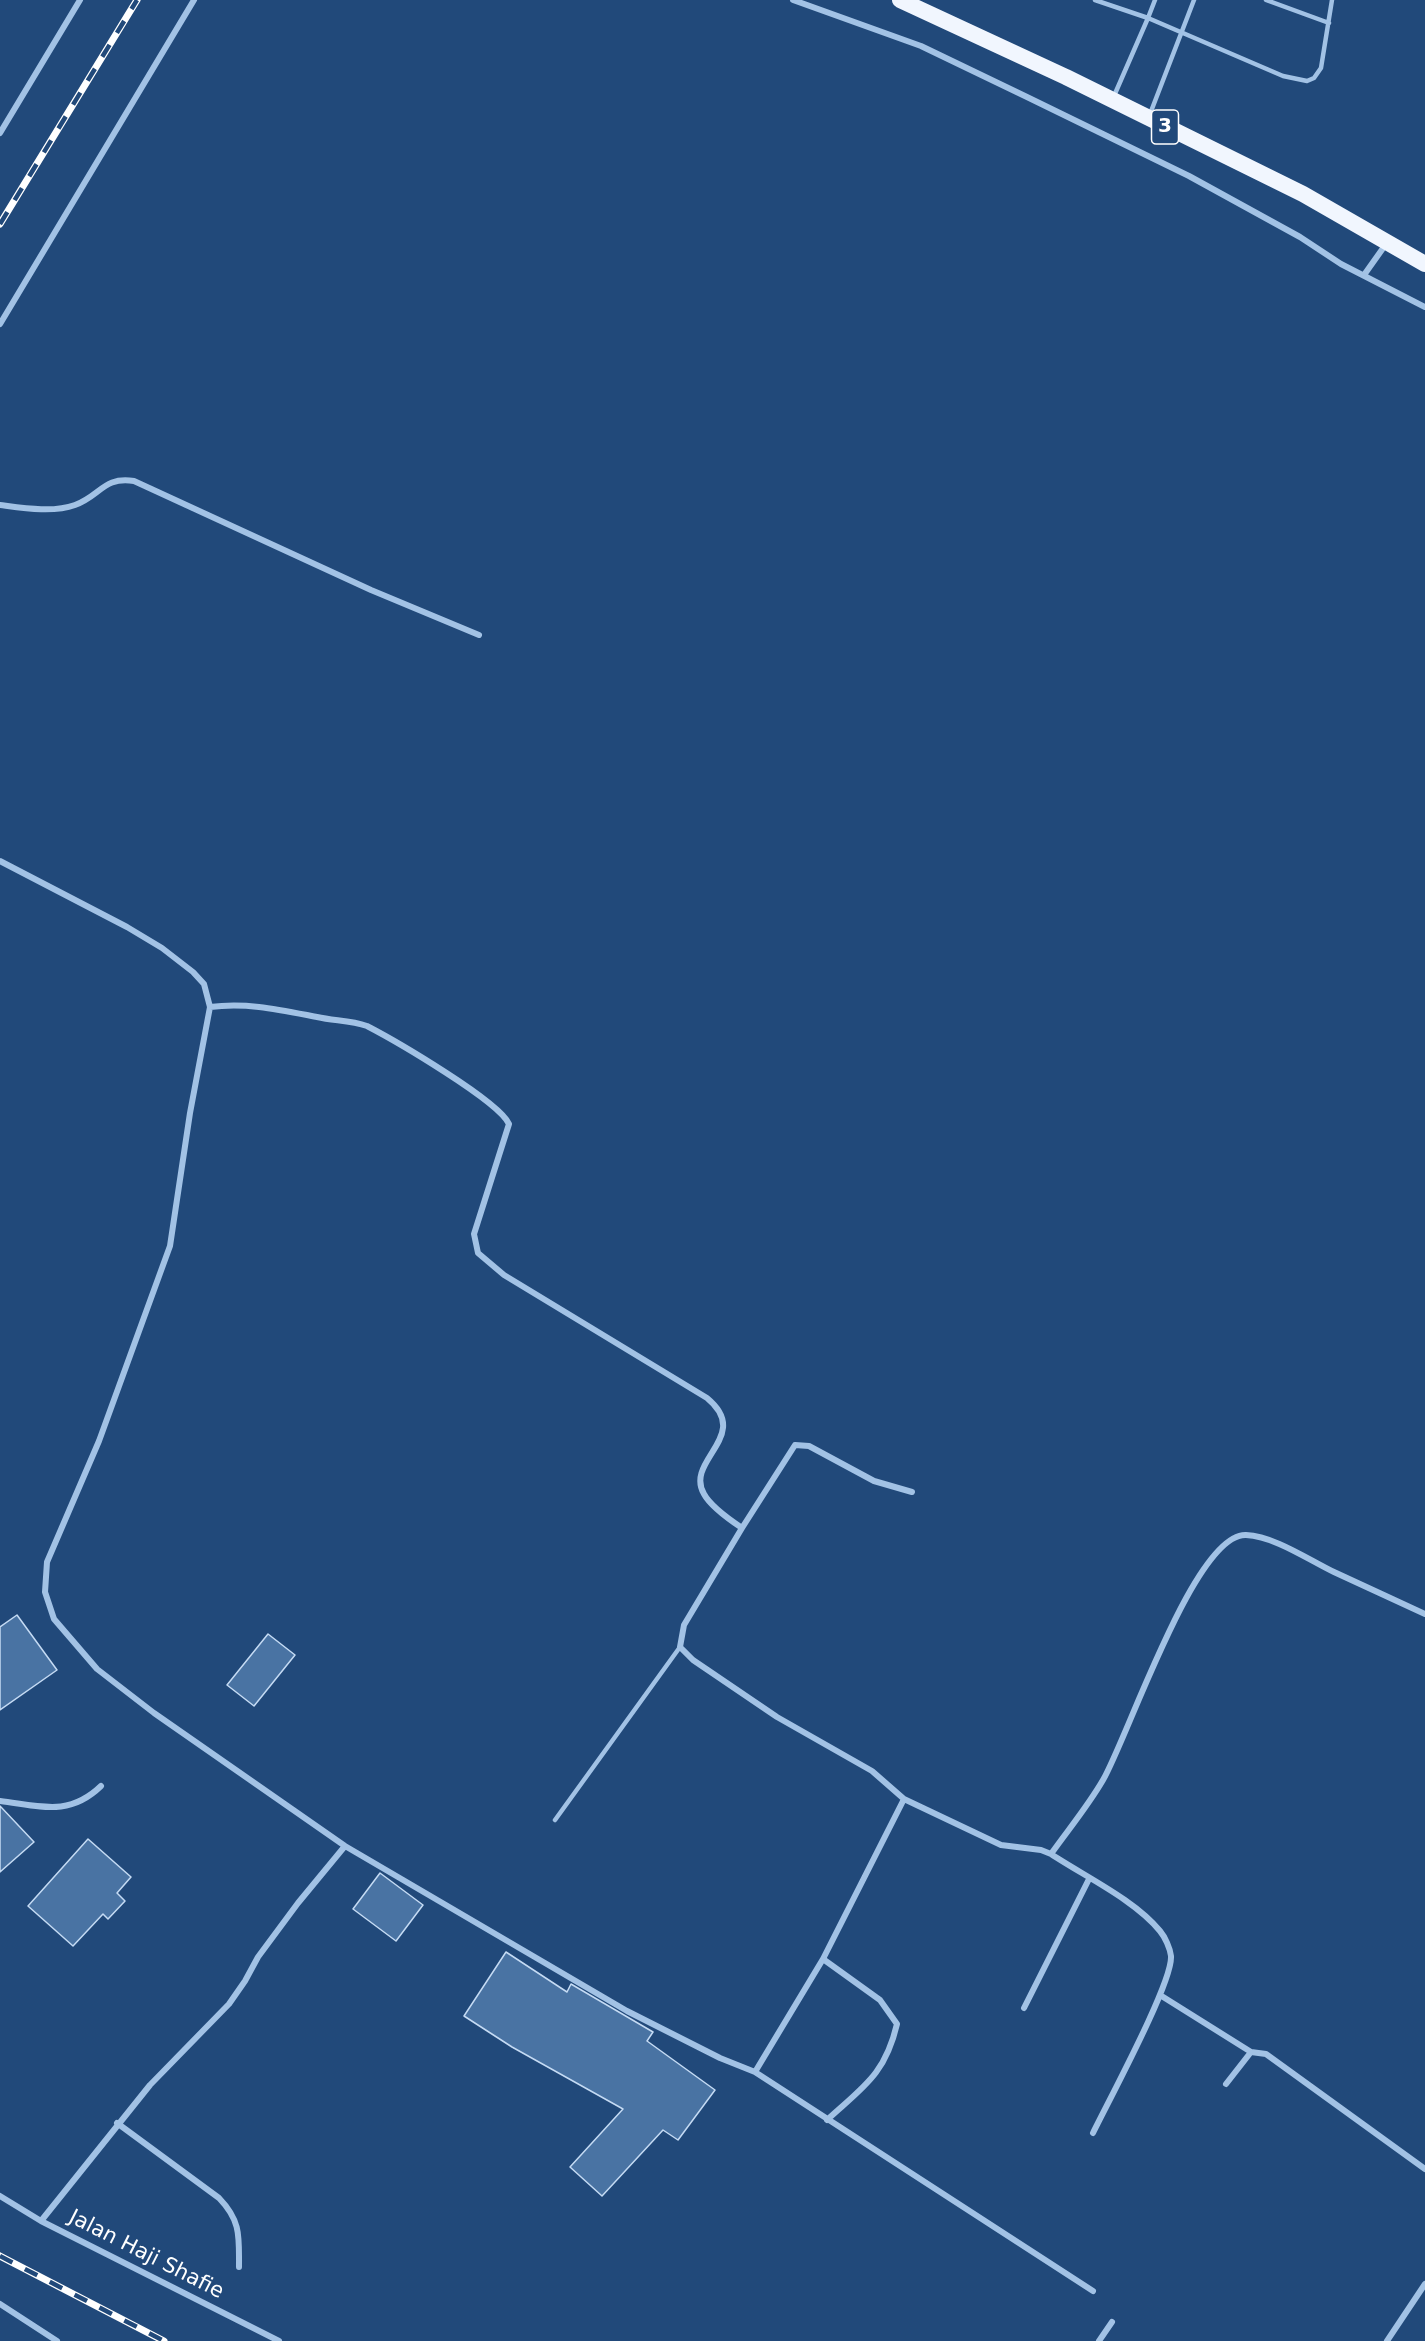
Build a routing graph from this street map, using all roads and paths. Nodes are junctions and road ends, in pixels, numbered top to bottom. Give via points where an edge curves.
1 (80, 0) edge
2 (194, 0) edge
3 (793, 0) edge
4 (900, 0) edge
5 (1095, 0) edge
6 (1155, 0) edge
7 (1194, 0) edge
8 (1266, 0) edge
9 (1332, 0) edge
10 (1148, 18) junction
11 (1329, 23) junction
12 (1182, 31) junction
13 (1112, 101) junction
14 (1148, 119) junction
15 (0, 133) edge
16 (1388, 242) junction
17 (1425, 264) edge
18 (1364, 275) junction
19 (1425, 307) edge
20 (0, 324) edge
21 (0, 505) edge
22 (479, 635) dead end
23 (0, 861) edge
24 (210, 1007) junction
25 (912, 1492) dead end
26 (742, 1527) junction
27 (1425, 1614) edge
28 (680, 1647) junction
29 (101, 1786) dead end
30 (904, 1799) junction
31 (0, 1801) edge
32 (555, 1820) dead end
33 (345, 1846) junction
34 (1051, 1854) junction
35 (1089, 1879) junction
36 (823, 1959) junction
37 (1160, 1995) junction
38 (1024, 2008) dead end
39 (1251, 2052) junction
40 (754, 2072) junction
41 (1226, 2084) dead end
42 (827, 2120) junction
43 (117, 2124) junction
44 (1093, 2133) dead end
45 (1425, 2169) edge
46 (0, 2196) edge
47 (41, 2221) junction
48 (239, 2267) dead end
49 (1425, 2284) edge
50 (1093, 2292) dead end
51 (0, 2304) edge
52 (1112, 2322) dead end
53 (57, 2341) edge
54 (279, 2341) edge
55 (1099, 2341) edge
56 (1388, 2341) edge

1 - 15 street
2 - 20 street
3 - 18 street via 921,46 1189,176
4 - 13 highway, 3
5 - 10 lane
6 - 10 lane
7 - 12 lane
8 - 11 lane
9 - 11 lane
10 - 12 lane
10 - 13 lane
11 - 12 lane via 1321,68 1307,81 1272,72
12 - 14 lane
13 - 14 highway, 3
14 - 16 highway, 3 via 1303,194
16 - 17 highway, 3
16 - 18 street
18 - 19 street
21 - 22 street via 63,508 85,500 113,480 134,481
23 - 24 street via 162,948 204,984
24 - 26 street via 230,1004 276,1008 360,1023 498,1110 509,1124 476,1223 474,1244 478,1253 504,1275 719,1408 723,1432 700,1482 709,1500
24 - 33 street via 170,1245 99,1441 47,1562 47,1605 54,1619 97,1669
25 - 26 street via 874,1481 809,1446 795,1445
26 - 28 street via 684,1625
27 - 34 street via 1258,1537 1246,1535 1228,1540 1210,1558 1176,1618 1103,1780
28 - 30 street via 777,1717 872,1771
28 - 32 lane
29 - 31 street via 72,1806
30 - 34 street via 1001,1845
30 - 36 street
33 - 40 street via 627,2011
33 - 43 street via 258,1957 229,2004
34 - 35 street
35 - 37 street via 1160,1932 1171,1956
35 - 38 street
36 - 40 street
36 - 42 street via 880,2000 897,2024 879,2072
37 - 39 street
37 - 44 street
39 - 41 street
39 - 45 street via 1266,2054
40 - 42 street
42 - 50 street
43 - 47 street
43 - 48 street via 219,2198 232,2212 239,2232
46 - 47 street, Jalan Haji Shafie
47 - 54 street, Jalan Haji Shafie
49 - 56 street
51 - 53 street
52 - 55 street

